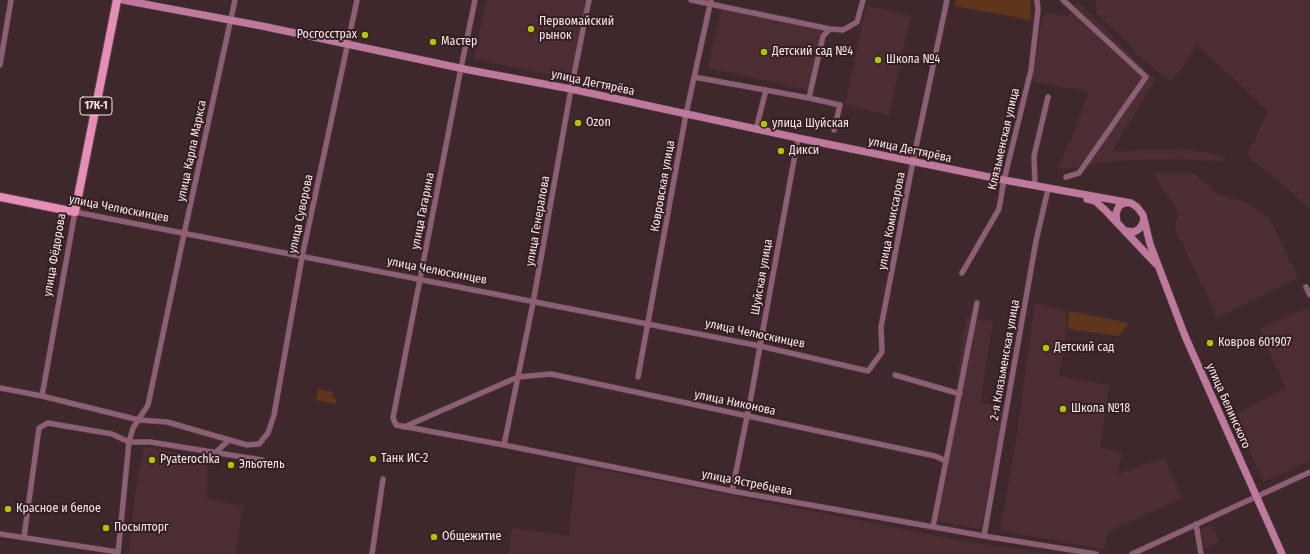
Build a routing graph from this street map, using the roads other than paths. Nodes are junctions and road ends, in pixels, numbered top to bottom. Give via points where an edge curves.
1 (11, 0) edge
2 (117, 0) edge
3 (123, 0) edge
4 (235, 0) edge
5 (357, 0) edge
6 (475, 0) edge
7 (589, 0) edge
8 (691, 0) edge
9 (862, 0) edge
10 (947, 0) edge
11 (1037, 0) edge
12 (1063, 0) edge
13 (711, 2) edge
14 (231, 20) junction
15 (830, 29) junction
16 (348, 43) junction
17 (0, 64) edge
18 (461, 68) junction
19 (694, 77) junction
20 (571, 89) junction
21 (766, 90) junction
22 (1048, 97) dead end
23 (809, 98) junction
24 (686, 114) junction
25 (756, 129) junction
26 (834, 130) dead end
27 (798, 138) junction
28 (913, 162) junction
29 (1066, 177) dead end
30 (1004, 180) junction
31 (1035, 186) junction
32 (1048, 188) junction
33 (1058, 190) junction
34 (0, 197) edge
35 (1131, 203) junction
36 (75, 212) junction
37 (1144, 218) junction
38 (1118, 223) junction
39 (1126, 232) junction
40 (184, 234) junction
41 (302, 257) junction
42 (1158, 266) junction
43 (962, 273) dead end
44 (420, 280) junction
45 (1306, 288) dead end
46 (1310, 295) edge
47 (533, 302) junction
48 (977, 303) dead end
49 (648, 324) junction
50 (760, 346) junction
51 (868, 371) joint
52 (895, 375) dead end
53 (518, 377) junction
54 (638, 377) dead end
55 (0, 388) edge
56 (960, 394) junction
57 (42, 396) junction
58 (748, 416) junction
59 (139, 420) junction
60 (396, 425) joint
61 (404, 427) junction
62 (229, 440) junction
63 (129, 442) junction
64 (504, 444) junction
65 (215, 453) junction
66 (262, 460) dead end
67 (946, 461) junction
68 (1310, 472) edge
69 (383, 479) dead end
70 (732, 491) junction
71 (1256, 496) junction
72 (1196, 524) junction
73 (933, 527) junction
74 (0, 534) edge
75 (984, 536) junction
76 (24, 537) junction
77 (118, 553) edge
78 (372, 554) edge
79 (1096, 554) edge
80 (1132, 554) edge
81 (1201, 554) edge
82 (1282, 554) edge

1 - 17 street
2 - 36 main road, улица Фёдорова / 17К-1
3 - 14 main road, улица Дегтярёва
4 - 14 street, улица Карла Маркса
5 - 16 street, улица Суворова
6 - 18 street, улица Гагарина
7 - 20 street, улица Генералова
8 - 13 street
9 - 15 street via 857,22 843,30
10 - 28 street, улица Комиссарова
11 - 30 street, Клязьменская улица via 1031,70
12 - 29 street via 1146,78 1079,173
13 - 15 street
13 - 19 street, Ковровская улица
14 - 16 main road, улица Дегтярёва
14 - 40 street, улица Карла Маркса
15 - 23 street via 823,36
16 - 18 main road, улица Дегтярёва
16 - 41 street, улица Суворова
18 - 20 main road, улица Дегтярёва
18 - 44 street, улица Гагарина
19 - 21 street
19 - 24 street, Ковровская улица
20 - 24 main road, улица Дегтярёва
20 - 47 street, улица Генералова
21 - 23 street
21 - 25 street
22 - 31 street via 1034,156
23 - 26 street via 840,105
24 - 25 main road, улица Дегтярёва
24 - 49 street, Ковровская улица
25 - 27 main road, улица Дегтярёва
27 - 28 main road, улица Дегтярёва
27 - 50 street, Шуйская улица
28 - 30 main road, улица Дегтярёва
28 - 51 street, улица Комиссарова via 881,327 882,352
30 - 31 main road, улица Дегтярёва
30 - 43 street, Клязьменская улица via 999,209
31 - 32 main road, улица Дегтярёва
32 - 33 main road, улица Дегтярёва
32 - 75 street, 2-я Клязьменская улица via 1036,241
33 - 35 main road
33 - 38 main road, улица Белинского via 1095,201
34 - 36 main road, улица Челюскинцев
35 - 37 main road, улица Белинского
35 - 38 main road via 1120,206 1116,213
36 - 40 street, улица Челюскинцев
36 - 57 street, улица Фёдорова
37 - 39 main road via 1139,229
37 - 42 main road, улица Белинского
38 - 39 main road, улица Белинского
39 - 42 main road, улица Белинского
40 - 41 street, улица Челюскинцев
40 - 59 street, улица Карла Маркса via 148,405
41 - 44 street, улица Челюскинцев
41 - 62 street, улица Суворова via 272,426 259,444 247,445
42 - 71 main road, улица Белинского via 1185,336
44 - 47 street, улица Челюскинцев
44 - 60 street, улица Гагарина via 393,418
45 - 46 street
47 - 49 street, улица Челюскинцев
47 - 53 street, улица Генералова
48 - 56 street
49 - 50 street, улица Челюскинцев
49 - 54 street, Ковровская улица
50 - 51 street, улица Челюскинцев
50 - 58 street, Шуйская улица
52 - 56 street
53 - 58 street, улица Никонова via 551,374
53 - 61 street, улица Никонова
53 - 64 street, улица Генералова
55 - 57 street
56 - 67 street
57 - 59 street
58 - 67 street, улица Никонова via 935,456
58 - 70 street, Шуйская улица
59 - 62 street via 167,422
59 - 63 street, улица Карла Маркса via 133,428
60 - 61 street, улица Ястребцева
61 - 64 street, улица Ястребцева
62 - 65 street
63 - 65 street via 150,442
63 - 76 street via 112,434 48,423 39,428
63 - 77 street, улица Карла Маркса
64 - 70 street, улица Ястребцева
65 - 66 street
67 - 73 street
68 - 71 street
69 - 78 street
70 - 73 street, улица Ястребцева
71 - 72 street
71 - 82 main road, улица Белинского
72 - 80 street
72 - 81 street
73 - 75 street, улица Ястребцева
74 - 76 street
75 - 79 street, улица Ястребцева
76 - 77 street

